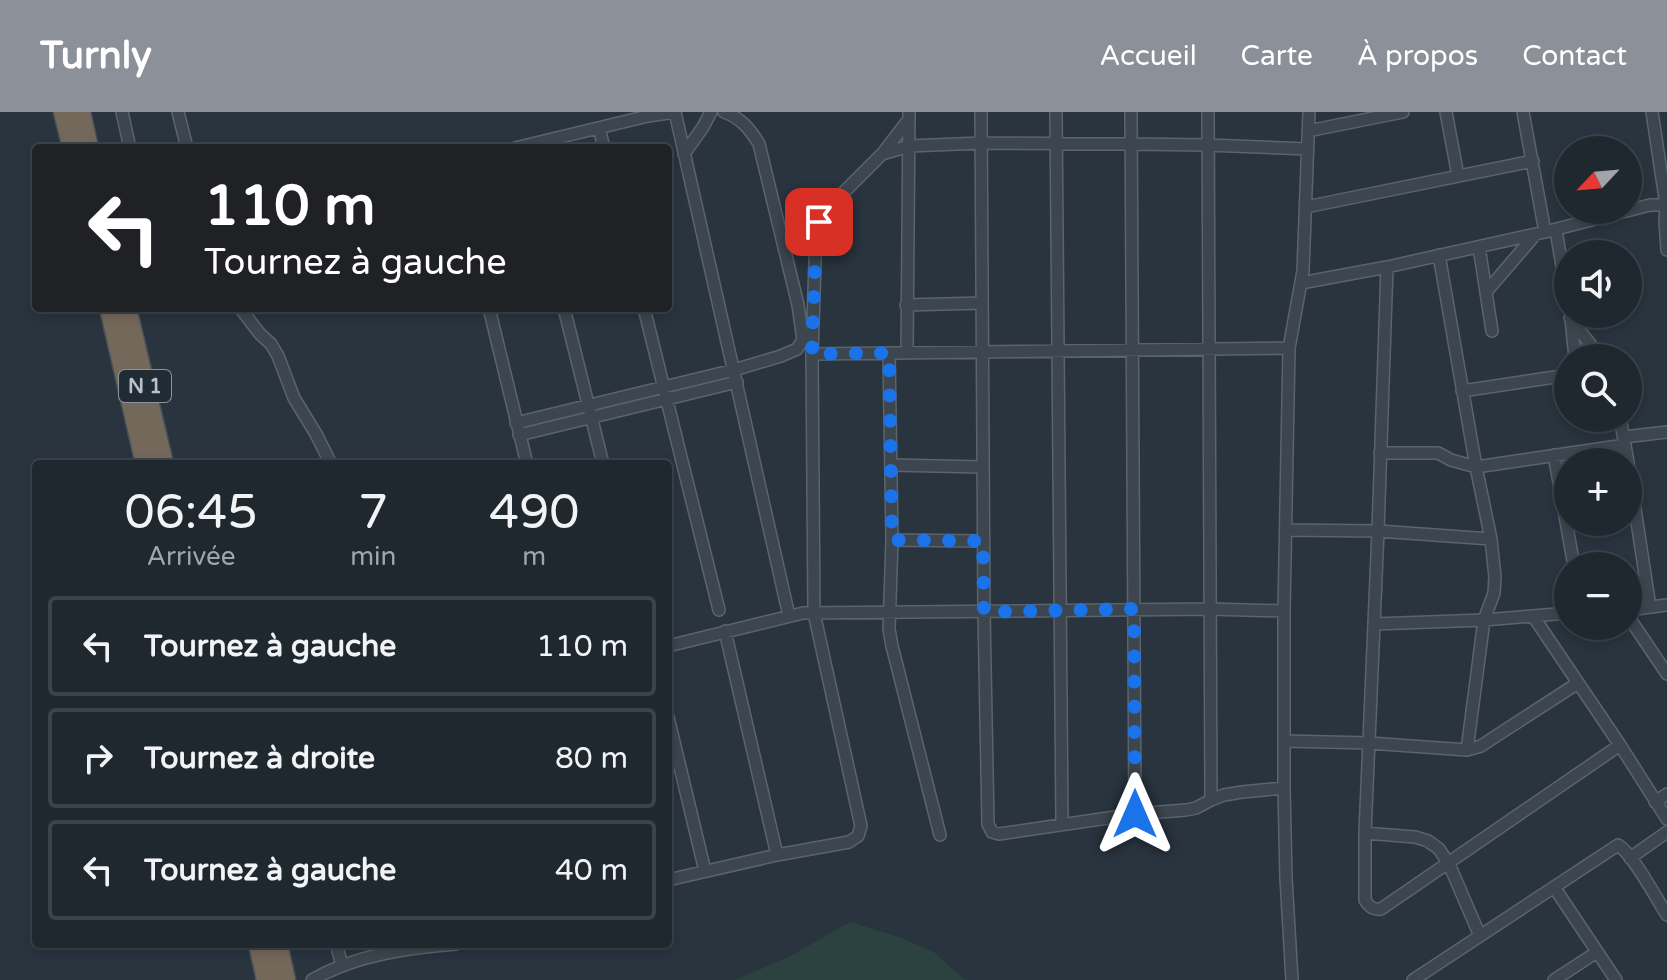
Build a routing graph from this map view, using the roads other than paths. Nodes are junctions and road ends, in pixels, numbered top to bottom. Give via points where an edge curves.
1 (64, 112) edge
2 (80, 112) edge
3 (122, 112) edge
4 (178, 112) edge
5 (675, 112) edge
6 (711, 112) edge
7 (724, 112) edge
8 (981, 112) edge
9 (1056, 112) edge
10 (1131, 112) edge
11 (1208, 112) edge
12 (1309, 112) edge
13 (1403, 112) edge
14 (1446, 112) edge
15 (1523, 112) edge
16 (1652, 112) edge
17 (909, 116) edge
18 (599, 128) junction
19 (1661, 130) edge
20 (1308, 131) junction
21 (981, 143) junction
22 (72, 144) edge
23 (87, 144) edge
24 (129, 144) edge
25 (186, 144) edge
26 (532, 144) edge
27 (603, 144) edge
28 (1056, 144) junction
29 (1131, 144) junction
30 (1207, 145) junction
31 (910, 146) junction
32 (1308, 149) junction
33 (684, 154) junction
34 (882, 154) junction
35 (1533, 161) junction
36 (1458, 176) junction
37 (1667, 205) edge
38 (1306, 207) junction
39 (1546, 232) junction
40 (1479, 247) junction
41 (1667, 250) edge
42 (1439, 255) junction
43 (1554, 258) edge
44 (1387, 267) junction
45 (1301, 283) junction
46 (1486, 292) junction
47 (982, 303) junction
48 (906, 305) junction
49 (111, 312) edge
50 (127, 312) edge
51 (243, 312) edge
52 (490, 312) edge
53 (565, 312) edge
54 (645, 312) edge
55 (1492, 331) dead end
56 (1289, 348) junction
57 (1208, 349) junction
58 (1132, 350) junction
59 (1058, 351) junction
60 (982, 352) junction
61 (889, 353) junction
62 (907, 353) junction
63 (812, 354) junction
64 (735, 376) junction
65 (1554, 377) edge
66 (1462, 391) junction
67 (665, 393) junction
68 (590, 412) junction
69 (517, 429) junction
70 (1623, 432) edge
71 (1667, 432) edge
72 (1625, 441) junction
73 (1590, 448) edge
74 (1626, 448) edge
75 (1380, 453) junction
76 (1554, 455) edge
77 (145, 460) edge
78 (162, 460) edge
79 (329, 460) edge
80 (526, 460) edge
81 (602, 460) edge
82 (891, 465) junction
83 (983, 467) junction
84 (1476, 467) junction
85 (1286, 530) junction
86 (1378, 531) junction
87 (1639, 536) edge
88 (1491, 539) junction
89 (892, 540) junction
90 (983, 541) junction
91 (1667, 605) edge
92 (1650, 607) junction
93 (1134, 609) junction
94 (1210, 609) junction
95 (1642, 609) edge
96 (719, 610) dead end
97 (1060, 610) junction
98 (1284, 611) junction
99 (984, 612) junction
100 (814, 613) junction
101 (890, 613) junction
102 (1554, 614) edge
103 (789, 616) junction
104 (1533, 616) junction
105 (1484, 620) junction
106 (1374, 624) junction
107 (725, 631) junction
108 (1642, 635) edge
109 (672, 645) edge
110 (1667, 674) edge
111 (1578, 683) junction
112 (672, 734) edge
113 (1285, 741) junction
114 (1369, 743) junction
115 (1620, 745) junction
116 (1467, 750) junction
117 (1284, 788) junction
118 (1667, 794) edge
119 (1211, 800) junction
120 (1655, 802) junction
121 (1135, 814) junction
122 (1667, 819) edge
123 (1062, 824) junction
124 (1667, 832) edge
125 (1365, 833) junction
126 (940, 835) dead end
127 (777, 855) junction
128 (1630, 858) junction
129 (1449, 864) junction
130 (705, 871) junction
131 (672, 879) edge
132 (1554, 887) junction
133 (1667, 915) edge
134 (1480, 936) junction
135 (260, 948) edge
136 (278, 948) edge
137 (337, 948) edge
138 (411, 948) edge
139 (1597, 952) junction
140 (342, 965) junction
141 (267, 980) edge
142 (285, 980) edge
143 (312, 980) edge
144 (1292, 980) edge
145 (1413, 980) edge
146 (1554, 980) edge
147 (1616, 980) edge

1 - 22 highway
2 - 23 highway
3 - 24 street
4 - 25 street
5 - 18 street
5 - 33 street
6 - 33 street
7 - 64 street via 750,128 759,144 803,340 797,349
8 - 21 street
9 - 28 street
10 - 29 street
11 - 30 street
12 - 20 street
13 - 20 street
14 - 36 street
15 - 35 street
16 - 19 street
17 - 31 street
17 - 34 street
18 - 26 street
18 - 27 street
19 - 37 street
20 - 32 street
21 - 28 street
21 - 31 street
21 - 47 street
28 - 29 street
28 - 59 street
29 - 30 street
29 - 58 street
30 - 32 street
30 - 57 street
31 - 34 street
31 - 48 street
32 - 38 street
33 - 64 street
34 - 63 street via 819,222
35 - 36 street
35 - 39 street
36 - 38 street
37 - 39 street
37 - 41 street
38 - 45 street
39 - 40 street
39 - 43 street
39 - 46 street
40 - 42 street
40 - 46 street
42 - 44 street
42 - 66 street
44 - 45 street
44 - 75 street
45 - 56 street
46 - 55 street
47 - 48 street
47 - 60 street
48 - 62 street
49 - 77 highway, N 1
50 - 78 highway, N 1
51 - 79 street via 278,356 294,398
52 - 69 street
53 - 68 street
54 - 67 street
56 - 57 street
56 - 85 street
57 - 58 street
57 - 94 street
58 - 59 street
58 - 93 street
59 - 60 street
59 - 97 street
60 - 62 street
60 - 83 street
61 - 62 street
61 - 63 street
61 - 82 street
63 - 100 street
64 - 67 street
64 - 103 street
65 - 66 street
66 - 84 street
67 - 68 street
67 - 96 street
68 - 69 street
68 - 81 street
69 - 80 street
70 - 72 street
71 - 72 street
72 - 73 street
72 - 74 street
75 - 84 street via 1438,453
75 - 86 street
76 - 84 street
82 - 83 street
82 - 89 street
83 - 90 street
84 - 88 street
85 - 86 street
85 - 98 street
86 - 88 street
86 - 106 street
87 - 92 street
88 - 105 street via 1494,593
89 - 90 street
89 - 101 street
90 - 99 street
91 - 92 street
92 - 95 street
93 - 94 street
93 - 97 street
93 - 121 street
94 - 98 street
94 - 119 street
97 - 99 street
97 - 123 street
98 - 113 street
99 - 101 street
99 - 123 street via 988,824 999,834
100 - 101 street
100 - 103 street
100 - 127 street via 861,826 849,842
101 - 126 street via 892,646
102 - 104 street
103 - 107 street
104 - 105 street
104 - 111 street
105 - 106 street
105 - 116 street
106 - 114 street
107 - 109 street
107 - 127 street
108 - 110 street
111 - 115 street
111 - 116 street
112 - 130 street
113 - 114 street
113 - 117 street
114 - 116 street
114 - 125 street
115 - 120 street
115 - 129 street
117 - 119 street
117 - 144 street
118 - 120 street
119 - 121 street via 1186,810
120 - 122 street
121 - 123 street
124 - 128 street
125 - 129 street via 1428,841
125 - 129 street via 1365,900 1375,910
127 - 130 street
128 - 132 street via 1618,845
128 - 133 street
129 - 134 street
130 - 131 street
132 - 134 street
132 - 139 street
134 - 145 street
135 - 141 highway
136 - 142 highway
137 - 140 street
138 - 140 street
139 - 146 street
139 - 147 street
140 - 143 street

